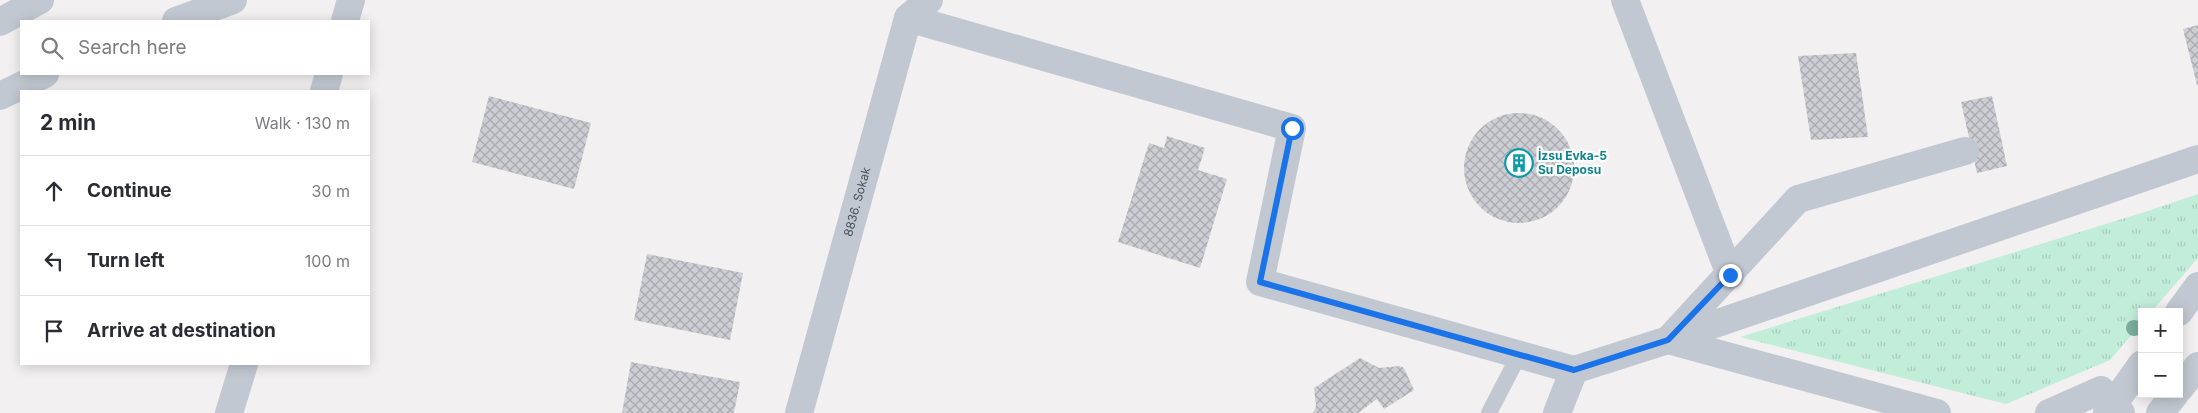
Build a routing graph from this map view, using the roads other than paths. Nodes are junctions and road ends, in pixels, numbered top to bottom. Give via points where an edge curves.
1 (40, 0) edge
2 (233, 0) edge
3 (351, 0) edge
4 (929, 0) edge
5 (1625, 0) edge
6 (908, 18) junction
7 (179, 20) edge
8 (345, 20) edge
9 (0, 22) edge
10 (43, 75) edge
11 (329, 75) edge
12 (324, 90) edge
13 (0, 96) edge
14 (1965, 151) dead end
15 (2198, 159) edge
16 (1730, 275) junction
17 (2198, 286) edge
18 (2182, 308) edge
19 (1668, 340) junction
20 (1519, 355) junction
21 (244, 365) edge
22 (2198, 366) edge
23 (1574, 370) junction
24 (2138, 370) edge
25 (2183, 384) edge
26 (2172, 398) edge
27 (2113, 410) edge
28 (229, 413) edge
29 (799, 413) edge
30 (1489, 413) edge
31 (1557, 413) edge
32 (1937, 413) edge
33 (2049, 413) edge
34 (2160, 413) edge

1 - 9 street
2 - 7 street
3 - 8 street
4 - 6 street
5 - 16 street
6 - 20 street via 1292,128 1260,282
6 - 29 street, 8836. Sokak
10 - 13 street
11 - 12 street
14 - 16 street via 1798,199
15 - 19 street
16 - 19 street
17 - 18 street
19 - 23 street
19 - 32 street
20 - 23 street
20 - 30 lane
21 - 28 street
22 - 25 street
23 - 31 street
24 - 27 street
26 - 34 street
27 - 33 street via 2101,390

